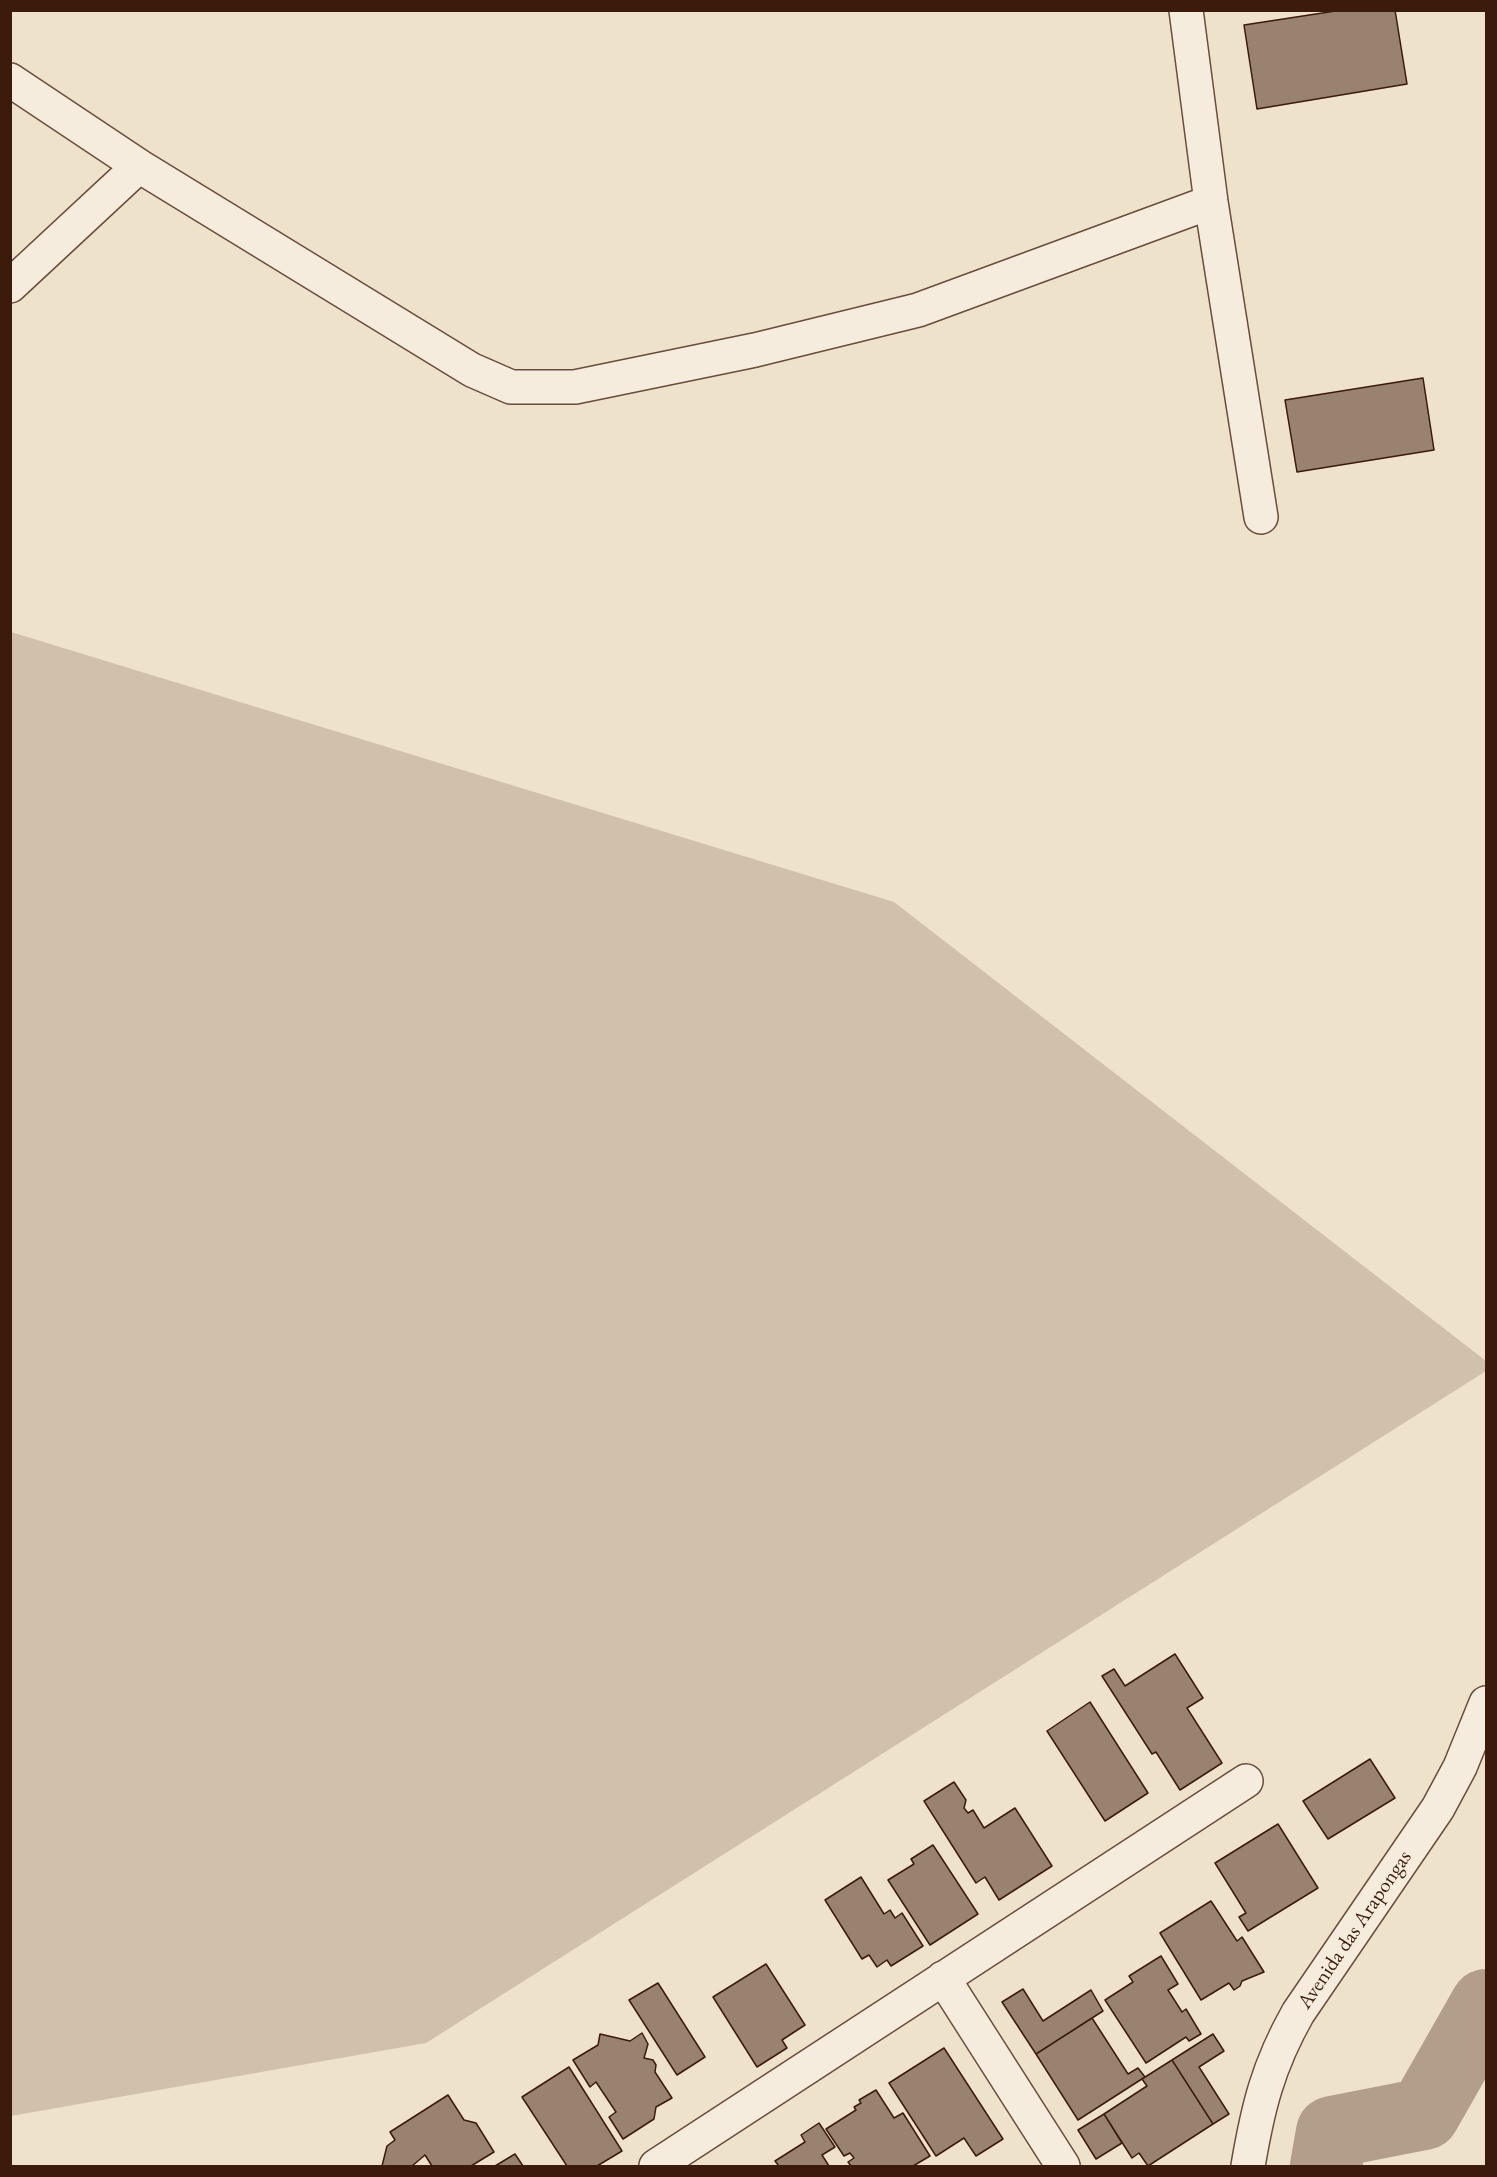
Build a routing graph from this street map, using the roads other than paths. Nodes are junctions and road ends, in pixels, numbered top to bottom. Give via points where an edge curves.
1 (1186, 10) edge
2 (10, 81) edge
3 (139, 166) junction
4 (1211, 202) junction
5 (10, 286) edge
6 (1261, 517) dead end
7 (1486, 1702) edge
8 (1246, 1781) dead end
9 (943, 1978) junction
10 (656, 2166) edge
11 (1063, 2166) edge
12 (1248, 2166) edge

1 - 4 street
2 - 3 street
3 - 4 street via 472,370 511,387 575,387 755,350 918,310
3 - 5 street
4 - 6 street
7 - 12 street, Avenida das Arapongas via 1460,1767 1437,1808 1284,2038 1270,2067
8 - 9 street
9 - 10 street
9 - 11 street

